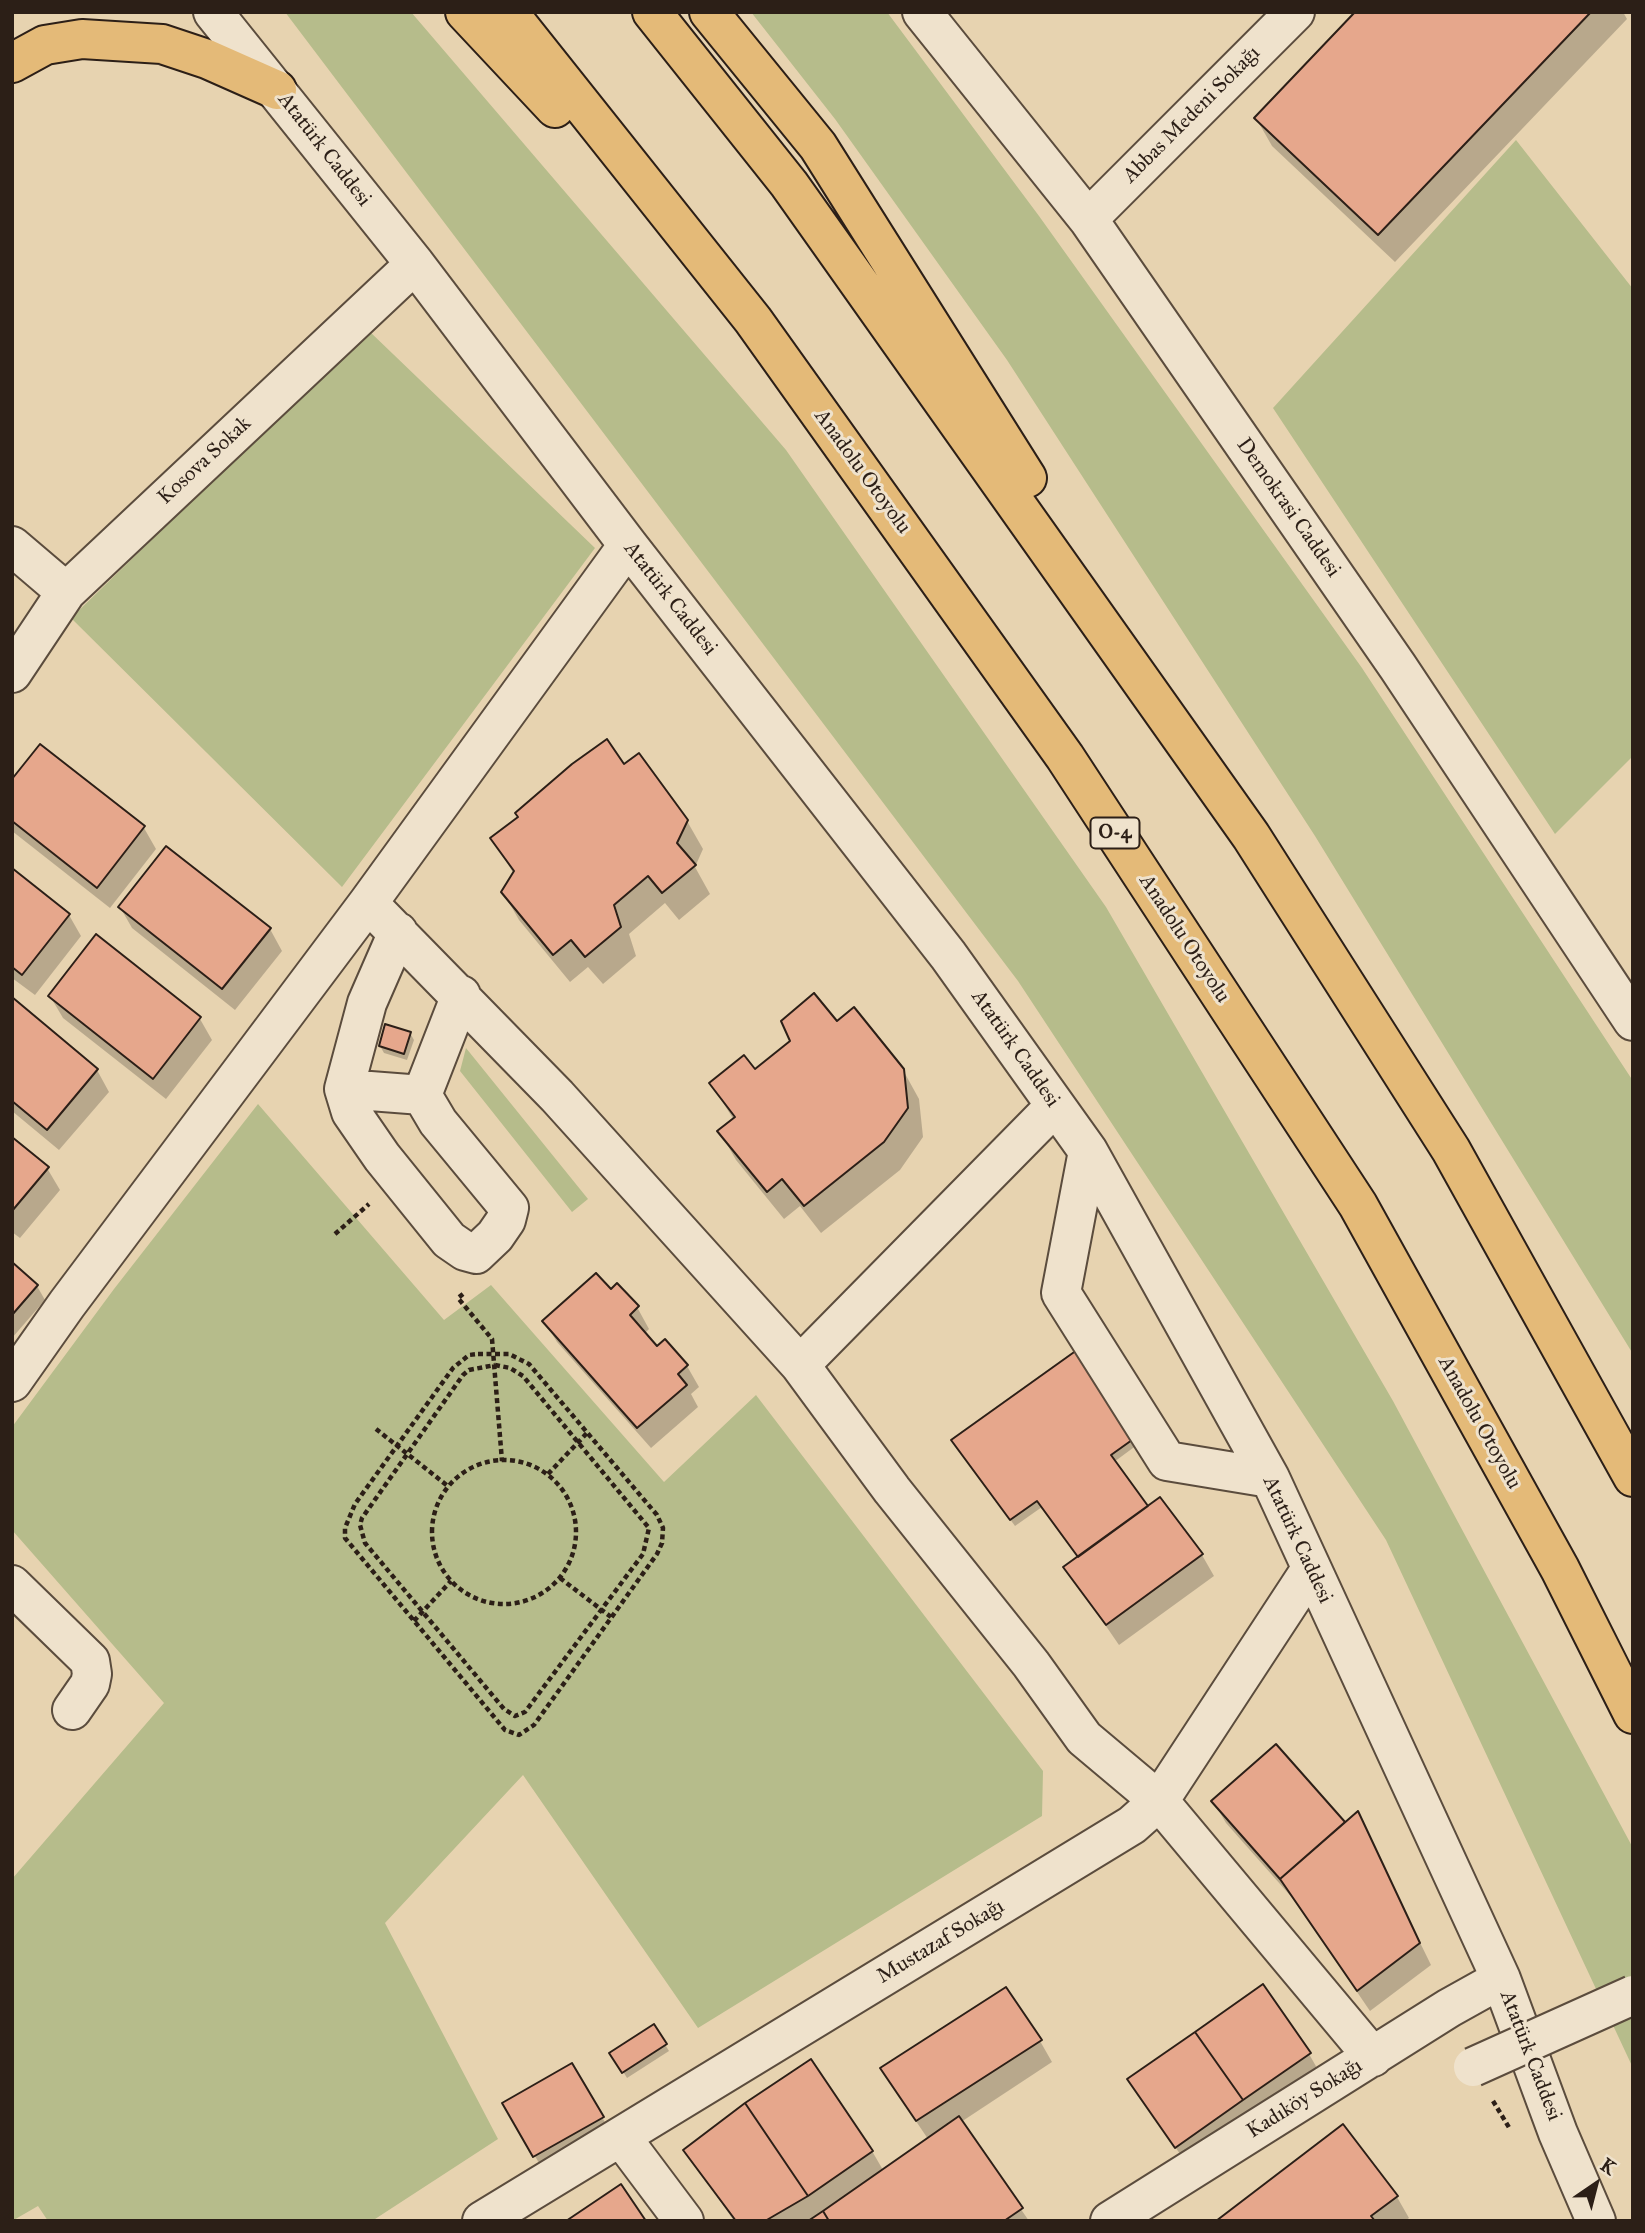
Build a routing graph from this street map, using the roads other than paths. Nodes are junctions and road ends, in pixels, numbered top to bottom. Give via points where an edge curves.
1 (92, 12) edge
2 (213, 12) edge
3 (465, 12) edge
4 (508, 12) edge
5 (652, 12) edge
6 (709, 12) edge
7 (922, 12) edge
8 (946, 12) edge
9 (1295, 12) edge
10 (29, 54) edge
11 (964, 63) junction
12 (277, 90) junction
13 (1088, 219) junction
14 (415, 264) junction
15 (753, 320) junction
16 (628, 545) junction
17 (12, 546) edge
18 (66, 592) junction
19 (12, 673) edge
20 (1251, 836) junction
21 (368, 903) junction
22 (398, 932) junction
23 (461, 995) junction
24 (1633, 1021) edge
25 (344, 1089) junction
26 (422, 1095) junction
27 (1055, 1106) junction
28 (1088, 1151) junction
29 (800, 1365) junction
30 (12, 1382) edge
31 (1633, 1477) edge
32 (1270, 1478) junction
33 (1311, 1569) junction
34 (12, 1585) edge
35 (72, 1710) dead end
36 (1633, 1714) edge
37 (1159, 1801) junction
38 (1501, 1979) junction
39 (1633, 1995) edge
40 (1373, 2057) junction
41 (1473, 2067) road end
42 (621, 2137) junction
43 (482, 2221) edge
44 (684, 2221) edge
45 (1110, 2221) edge
46 (1596, 2221) edge

1 - 10 main road
2 - 12 street, Atatürk Caddesi
3 - 15 main road
4 - 15 main road, Anadolu Otoyolu / O-4
5 - 20 main road via 789,184
6 - 20 main road via 818,146
7 - 11 street, Demokrasi Caddesi
8 - 11 street
9 - 13 street, Abbas Medeni Sokağı
10 - 12 main road via 82,40 162,44
11 - 13 street, Demokrasi Caddesi
12 - 14 street, Atatürk Caddesi
13 - 24 street, Demokrasi Caddesi via 1398,667
14 - 16 street, Atatürk Caddesi
14 - 18 street, Kosova Sokak
15 - 36 main road, Anadolu Otoyolu / O-4 via 1065,757 1358,1205 1560,1569
16 - 21 street
16 - 27 street, Atatürk Caddesi via 947,955
17 - 18 street
18 - 19 street, Kosova Sokak
20 - 31 main road via 1451,1150
21 - 22 street
21 - 30 street
22 - 23 street
22 - 25 street via 367,1003
23 - 26 street
23 - 29 street
25 - 26 street
25 - 26 street via 351,1112 382,1157 450,1240 476,1254 495,1236 509,1208 438,1122
27 - 28 street, Atatürk Caddesi
27 - 29 street
28 - 32 street, Atatürk Caddesi
28 - 32 street via 1061,1293 1167,1461
29 - 37 street via 1084,1738
32 - 33 street, Atatürk Caddesi
33 - 37 street, Mustazaf Sokağı
33 - 38 street, Atatürk Caddesi
34 - 35 street via 90,1661 90,1684
37 - 40 street
37 - 42 street, Mustazaf Sokağı via 1132,1825
38 - 40 street, Kadıköy Sokağı
38 - 46 street, Atatürk Caddesi
39 - 41 street, bridge
40 - 45 street, Kadıköy Sokağı
42 - 43 street, Mustazaf Sokağı
42 - 44 street

